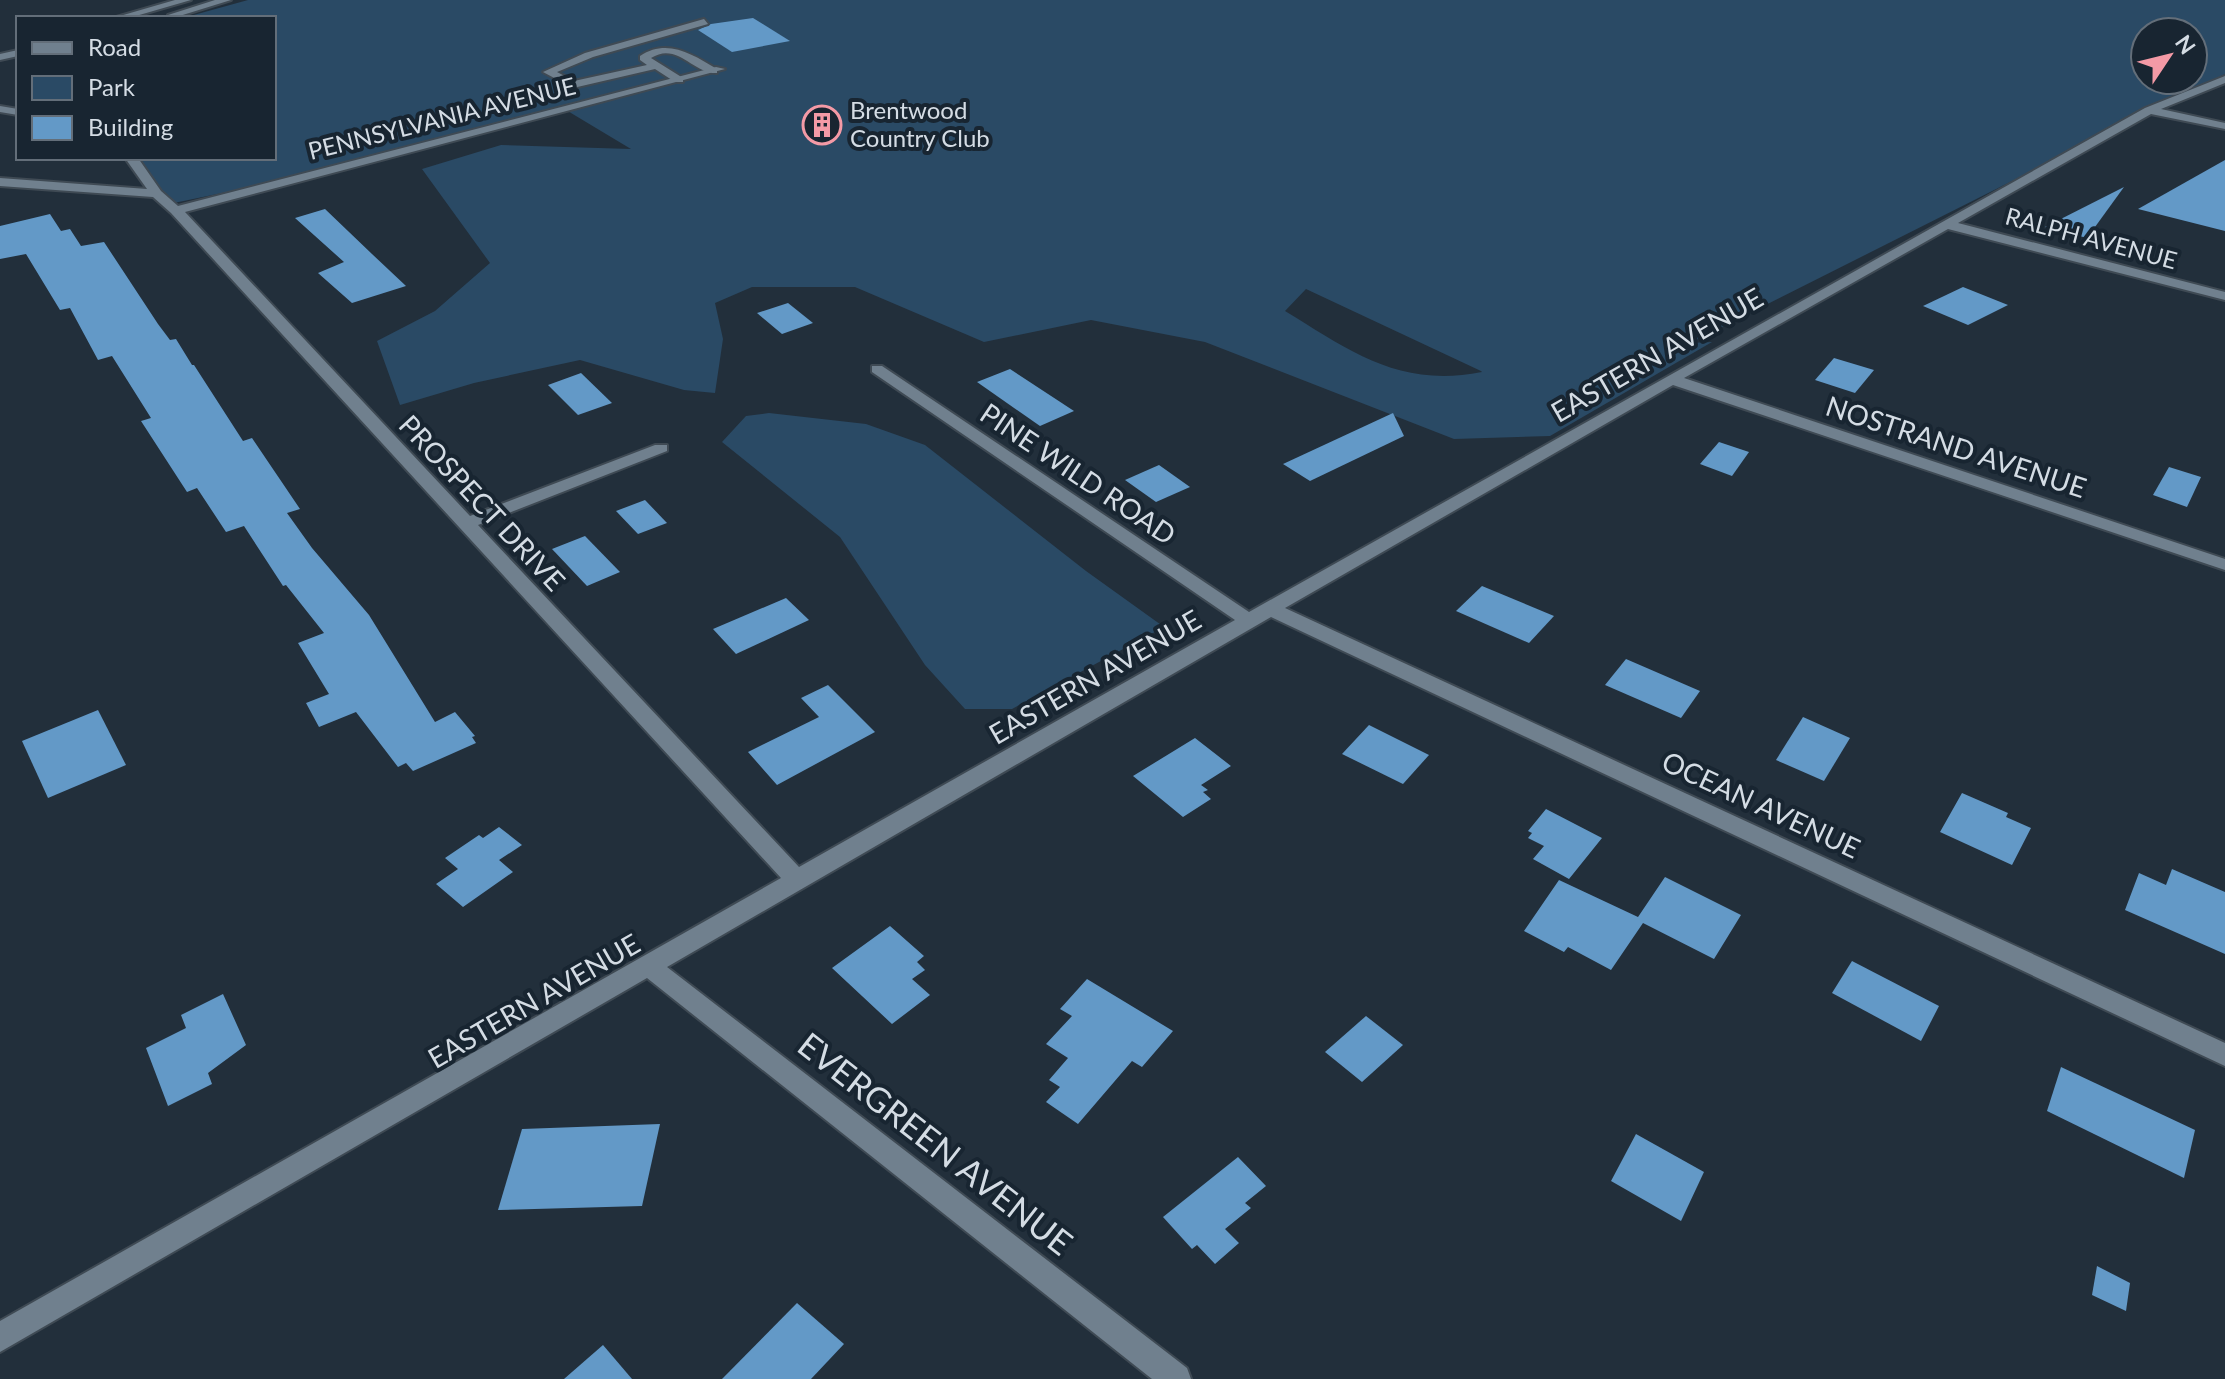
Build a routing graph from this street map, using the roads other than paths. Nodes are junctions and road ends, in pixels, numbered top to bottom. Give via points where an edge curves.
1 (186, 0) edge
2 (226, 0) edge
3 (126, 16) edge
4 (168, 16) edge
5 (704, 22) dead end
6 (656, 66) junction
7 (2225, 79) edge
8 (679, 80) junction
9 (2149, 110) junction
10 (2225, 126) edge
11 (133, 160) edge
12 (0, 182) edge
13 (156, 193) junction
14 (176, 210) junction
15 (1946, 224) junction
16 (2225, 296) edge
17 (877, 369) dead end
18 (1671, 379) junction
19 (661, 448) dead end
20 (465, 524) junction
21 (2225, 565) edge
22 (1271, 609) junction
23 (1249, 621) junction
24 (798, 881) junction
25 (650, 967) junction
26 (2225, 1055) edge
27 (0, 1337) edge
28 (1176, 1379) edge

1 - 3 street
2 - 4 street
5 - 6 street via 548,72 573,85
6 - 8 street
6 - 8 street, PENNSYLVANIA AVENUE via 644,58 667,49 716,70
7 - 9 street, EASTERN AVENUE
8 - 14 street, PENNSYLVANIA AVENUE
9 - 10 street
9 - 15 street, EASTERN AVENUE
11 - 13 street, PROSPECT DRIVE
12 - 13 street
13 - 14 street, PROSPECT DRIVE
14 - 20 street, PROSPECT DRIVE
15 - 16 street, RALPH AVENUE
15 - 18 street, EASTERN AVENUE
17 - 23 street, PINE WILD ROAD
18 - 21 street, NOSTRAND AVENUE
18 - 22 street, EASTERN AVENUE
19 - 20 street
20 - 24 street, PROSPECT DRIVE
22 - 23 street, EASTERN AVENUE
22 - 26 street, OCEAN AVENUE
23 - 24 street, EASTERN AVENUE
24 - 25 street, EASTERN AVENUE
25 - 27 street, EASTERN AVENUE
25 - 28 street, EVERGREEN AVENUE

